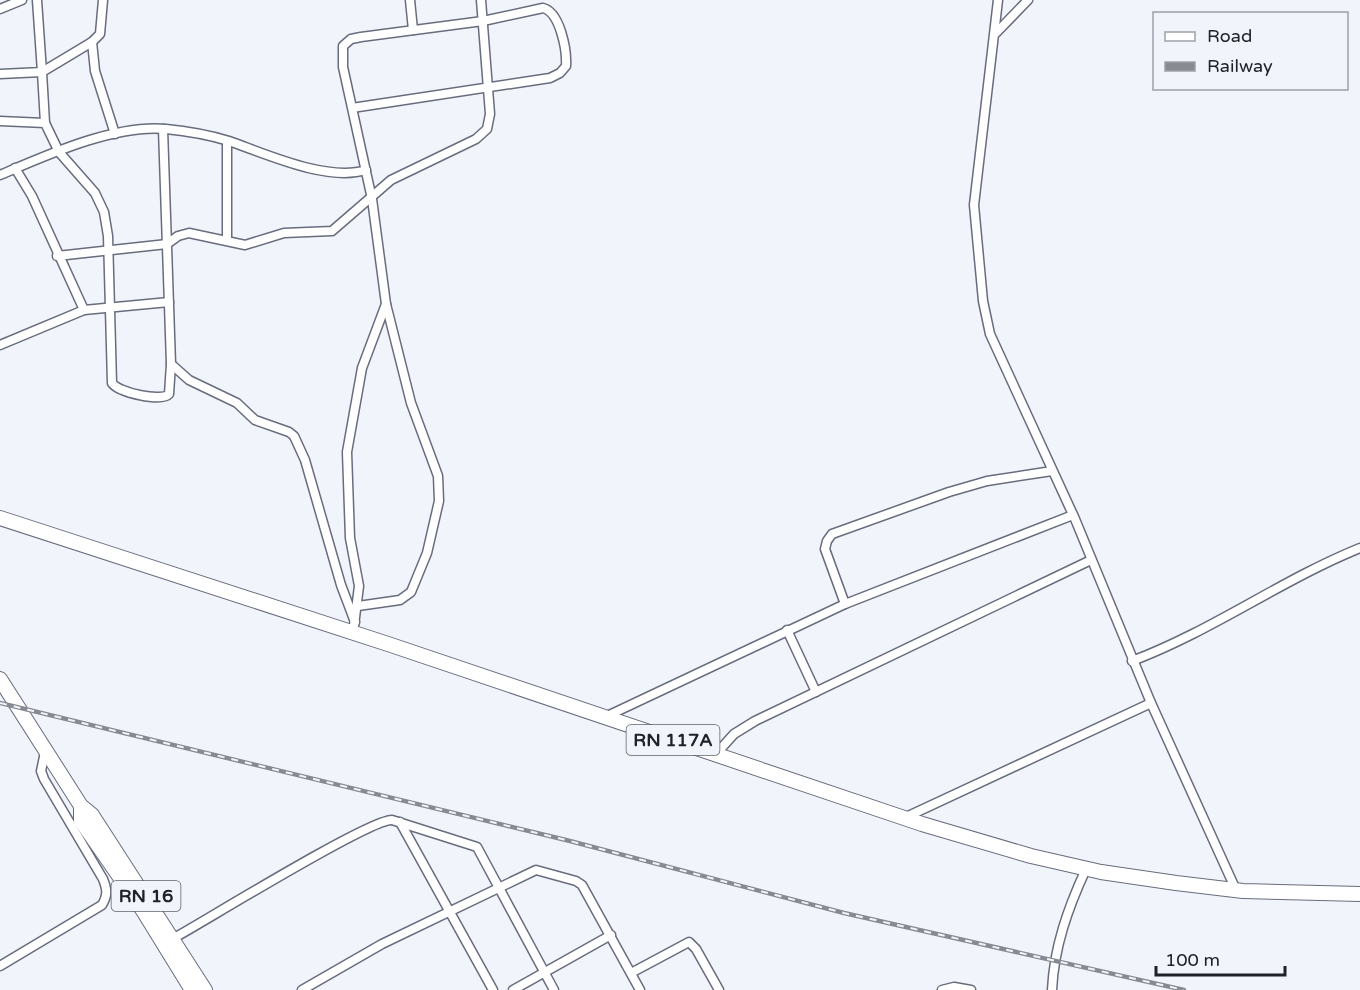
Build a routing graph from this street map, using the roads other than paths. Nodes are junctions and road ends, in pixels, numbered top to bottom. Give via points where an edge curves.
1 (22, 0) edge
2 (37, 0) edge
3 (103, 0) edge
4 (410, 0) edge
5 (481, 0) edge
6 (998, 0) edge
7 (1028, 0) edge
8 (0, 9) edge
9 (483, 21) junction
10 (413, 30) junction
11 (996, 33) junction
12 (92, 42) junction
13 (42, 72) junction
14 (0, 74) edge
15 (488, 87) junction
16 (352, 108) junction
17 (0, 121) edge
18 (45, 123) junction
19 (163, 129) junction
20 (114, 135) junction
21 (227, 141) junction
22 (59, 152) junction
23 (15, 168) junction
24 (366, 170) junction
25 (0, 175) edge
26 (372, 199) junction
27 (227, 239) junction
28 (167, 244) junction
29 (109, 251) junction
30 (57, 256) junction
31 (169, 302) junction
32 (386, 304) junction
33 (111, 308) junction
34 (84, 310) junction
35 (0, 345) edge
36 (171, 364) junction
37 (1052, 471) junction
38 (1072, 514) junction
39 (0, 518) edge
40 (1360, 548) edge
41 (1091, 560) junction
42 (845, 604) junction
43 (358, 606) junction
44 (354, 628) junction
45 (787, 630) junction
46 (1132, 660) junction
47 (0, 680) edge
48 (816, 692) junction
49 (1150, 703) junction
50 (604, 717) junction
51 (45, 752) junction
52 (715, 754) junction
53 (81, 806) junction
54 (904, 818) junction
55 (399, 822) junction
56 (1086, 869) junction
57 (499, 888) junction
58 (1236, 890) junction
59 (1360, 894) edge
60 (449, 912) junction
61 (611, 935) junction
62 (174, 938) junction
63 (0, 966) edge
64 (544, 972) junction
65 (631, 973) junction
66 (192, 990) edge
67 (205, 990) edge
68 (302, 990) edge
69 (493, 990) edge
70 (513, 990) edge
71 (554, 990) edge
72 (640, 990) edge
73 (719, 990) edge
74 (942, 990) edge
75 (971, 990) edge
76 (1052, 990) edge

1 - 8 street
2 - 13 street
3 - 12 street via 102,28
4 - 10 street
5 - 9 street
6 - 11 street
7 - 11 street
9 - 10 street
9 - 15 street
9 - 15 street via 546,8 556,22 566,56 564,70 556,76
10 - 16 street via 345,43 343,67
11 - 37 street via 974,205 983,301 995,348
12 - 13 street
12 - 20 street via 95,71
13 - 14 street
13 - 18 street
15 - 16 street
15 - 26 street via 489,124 485,132 395,177
16 - 24 street
17 - 18 street
18 - 22 street
19 - 20 street
19 - 21 street
19 - 28 street
20 - 22 street
21 - 24 street via 339,174
21 - 27 street
22 - 23 street
22 - 29 street via 90,185 101,204
23 - 25 street
23 - 30 street via 36,205
24 - 26 street
26 - 27 street via 332,231 284,233 245,245
26 - 32 street
27 - 28 street via 189,233
28 - 29 street
28 - 31 street
29 - 30 street
29 - 33 street
30 - 34 street
31 - 33 street
31 - 36 street
32 - 43 street via 362,368 347,452
32 - 43 street via 411,403 438,476 439,501 427,553 411,592 400,600
33 - 34 street
33 - 36 street via 111,381 116,389 166,397
34 - 35 street
36 - 44 street via 189,380 234,402 255,420 294,436 305,460
37 - 38 street
37 - 42 street via 950,492 832,534 825,549
38 - 41 street
38 - 42 street
39 - 44 main road, RN 117A
40 - 46 street via 1286,583 1177,643
41 - 46 street
41 - 48 street
42 - 45 street
43 - 44 street
44 - 50 main road, RN 117A
45 - 48 street
45 - 50 street
46 - 49 street
47 - 51 main road, RN 16
48 - 52 street via 740,730
49 - 54 street
49 - 58 street
50 - 52 main road, RN 117A
51 - 53 main road, RN 16
51 - 63 street via 41,771 44,779 103,879 106,899
52 - 54 main road, RN 117A
53 - 62 main road, RN 16 via 92,815
53 - 66 main road, RN 16 via 81,821
54 - 56 main road, RN 117A
55 - 57 street via 475,846
55 - 60 street
55 - 62 street via 383,821
56 - 58 main road, RN 117A
56 - 76 street via 1067,913 1053,962
57 - 60 street
57 - 61 street via 536,870 576,881 589,895
57 - 64 street
58 - 59 main road, RN 117A
60 - 68 street via 382,944
60 - 69 street
61 - 64 street
61 - 65 street
62 - 67 main road, RN 16
64 - 70 street
64 - 71 street
65 - 72 street
65 - 73 street via 689,942
74 - 75 street

